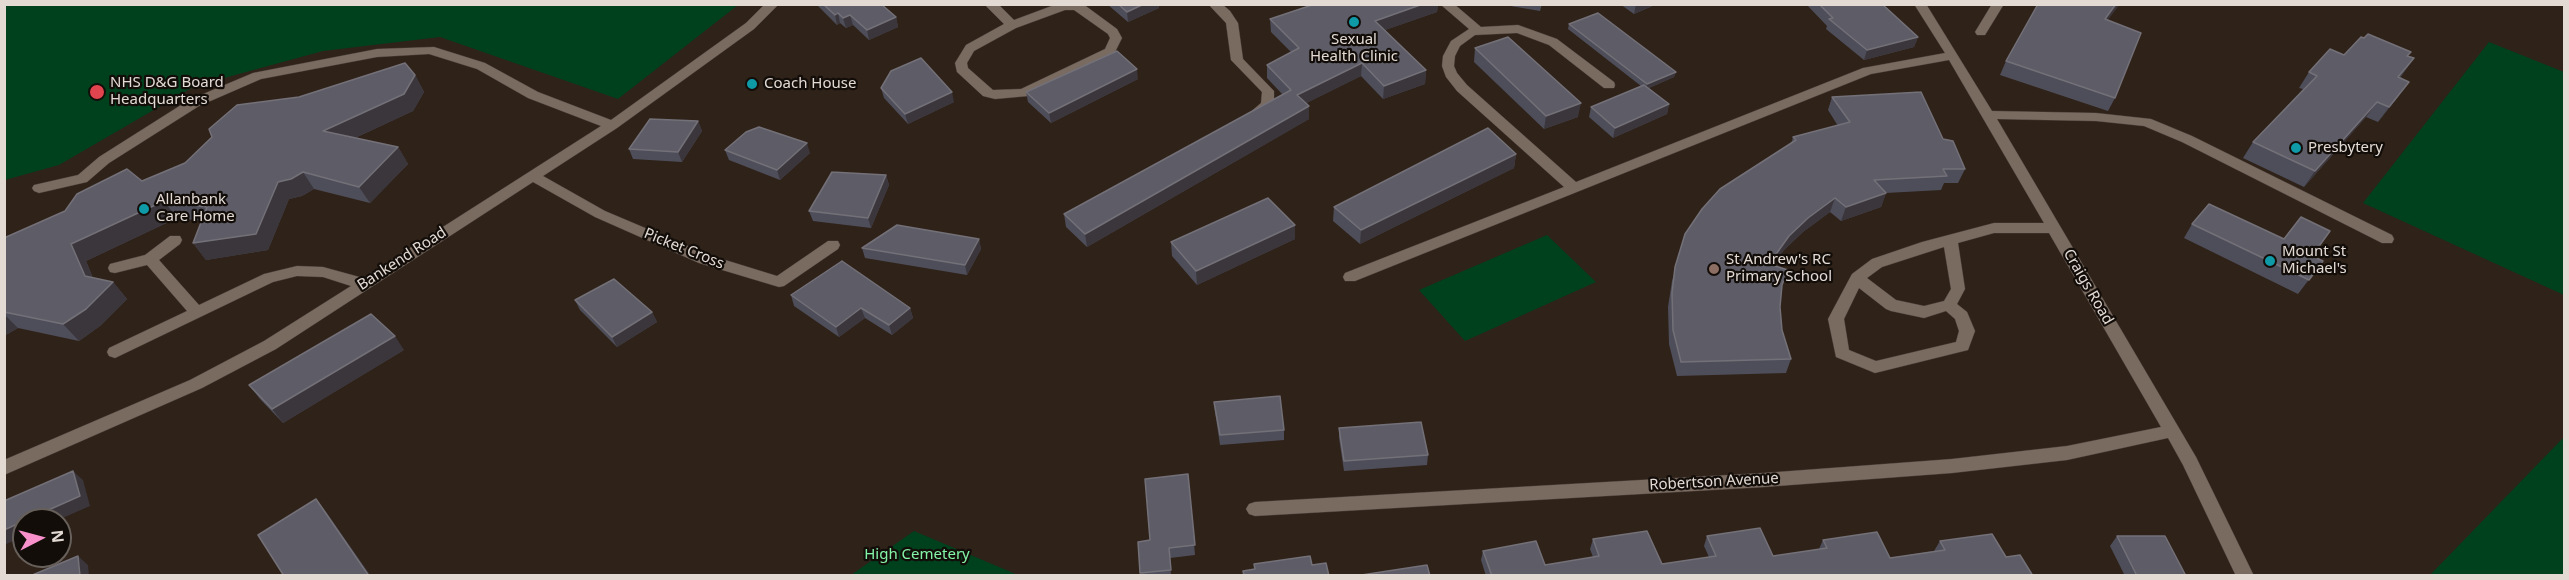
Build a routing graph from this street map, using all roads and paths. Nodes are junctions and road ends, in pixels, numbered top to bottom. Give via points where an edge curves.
1 (773, 4) edge
2 (990, 4) edge
3 (1214, 4) edge
4 (1446, 4) edge
5 (1920, 4) edge
6 (1998, 4) edge
7 (1012, 26) junction
8 (1479, 31) junction
9 (1981, 32) dead end
10 (1953, 55) junction
11 (1609, 85) dead end
12 (1987, 115) junction
13 (1243, 122) edge
14 (612, 125) junction
15 (535, 177) junction
16 (39, 188) dead end
17 (1574, 188) junction
18 (2054, 228) junction
19 (2387, 239) dead end
20 (175, 240) dead end
21 (1950, 240) junction
22 (833, 245) dead end
23 (150, 259) junction
24 (115, 268) dead end
25 (1350, 277) dead end
26 (1857, 278) junction
27 (364, 284) junction
28 (1949, 305) junction
29 (196, 313) junction
30 (115, 352) dead end
31 (2172, 431) junction
32 (4, 468) edge
33 (1254, 509) dead end
34 (2245, 576) edge

1 - 14 street, Bankend Road via 697,66
2 - 7 street
3 - 13 street via 1233,23 1237,60 1268,91 1262,111
4 - 8 street
5 - 10 street, Craigs Road
6 - 9 street
7 - 7 street via 1064,6 1077,6 1113,32 1116,39 1110,51 1023,93 988,93 962,69 961,63 970,48
8 - 11 street via 1531,32 1552,42
8 - 17 street via 1455,44 1448,66 1450,74
10 - 12 street, Craigs Road
10 - 17 street via 1868,71
12 - 18 street, Craigs Road
12 - 19 street via 2146,122
14 - 15 street, Bankend Road
14 - 16 street via 533,95 481,66 430,50 377,53 258,76 205,98 137,138 104,160 84,184
15 - 22 street, Picket Cross via 600,214 704,259 779,282
15 - 27 street, Bankend Road
17 - 25 street
18 - 21 street via 1994,228
18 - 31 street, Craigs Road
20 - 23 street
21 - 26 street via 1877,263
21 - 28 street via 1958,289
23 - 24 street
23 - 29 street
26 - 28 street via 1891,305 1924,312
26 - 28 street via 1836,319 1842,353 1875,367 1962,346 1968,331 1962,316
27 - 29 street via 322,272 297,271 269,279
27 - 32 street, Bankend Road via 270,345 196,384
29 - 30 street
31 - 33 street, Robertson Avenue via 2067,453 1952,466
31 - 34 street, Craigs Road

